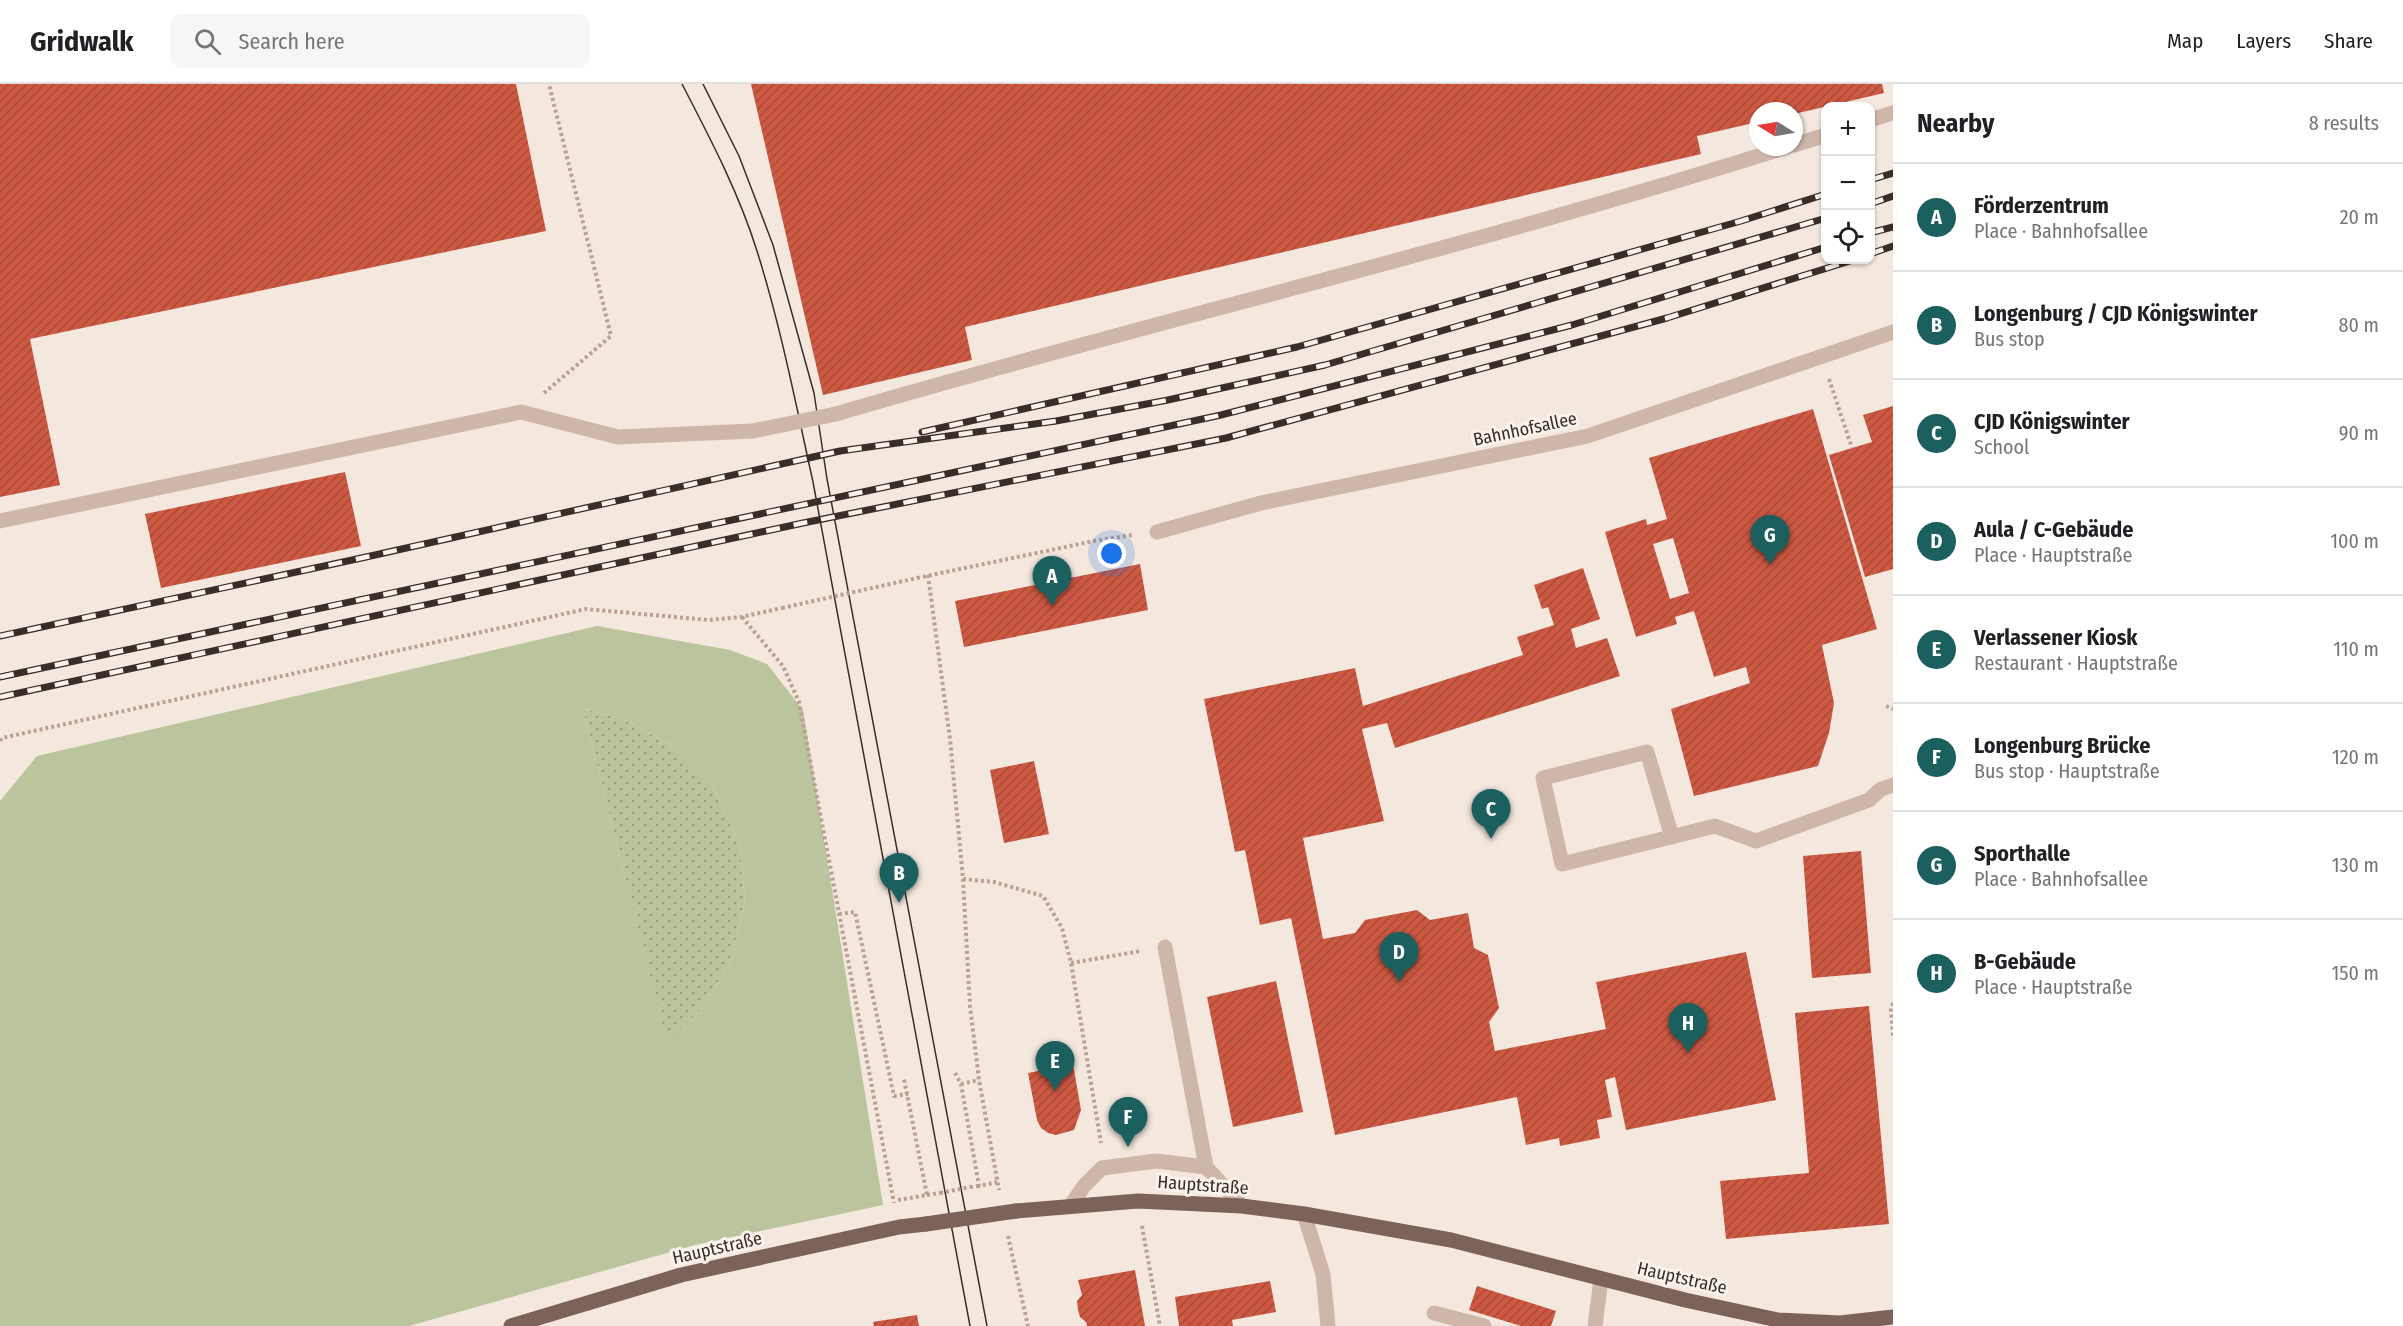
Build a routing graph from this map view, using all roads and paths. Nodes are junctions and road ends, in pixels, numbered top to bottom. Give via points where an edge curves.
1 (549, 84) edge
2 (1893, 113) edge
3 (1875, 118) edge
4 (1821, 137) edge
5 (1803, 142) edge
6 (1757, 156) edge
7 (1893, 332) edge
8 (1821, 356) junction
9 (521, 412) junction
10 (1852, 448) dead end
11 (0, 521) edge
12 (1157, 532) joint
13 (928, 575) junction
14 (741, 617) junction
15 (1886, 706) dead end
16 (1893, 709) edge
17 (0, 741) edge
18 (1893, 785) edge
19 (1672, 837) junction
20 (963, 879) junction
21 (839, 914) junction
22 (1165, 947) joint
23 (1071, 963) junction
24 (1893, 1004) edge
25 (1893, 1036) edge
26 (956, 1073) dead end
27 (904, 1079) dead end
28 (979, 1080) junction
29 (961, 1084) junction
30 (908, 1094) junction
31 (1206, 1167) junction
32 (1102, 1168) junction
33 (997, 1182) junction
34 (979, 1186) junction
35 (1000, 1194) dead end
36 (927, 1195) junction
37 (894, 1200) junction
38 (1138, 1201) junction
39 (1071, 1205) junction
40 (1242, 1206) junction
41 (1304, 1214) junction
42 (899, 1227) junction
43 (1006, 1227) dead end
44 (1601, 1279) junction
45 (1434, 1313) dead end
46 (1893, 1317) edge
47 (520, 1325) edge
48 (1028, 1326) edge
49 (1160, 1326) edge
50 (1328, 1326) edge
51 (1484, 1326) edge
52 (1595, 1326) edge

1 - 9 path via 611,336
2 - 3 street
4 - 5 street
6 - 9 street, bridge via 1444,249 836,414 753,431 618,437
7 - 8 street, Bahnhofsallee
8 - 10 path
8 - 12 street, Bahnhofsallee via 1588,436 1261,503
9 - 11 street
12 - 13 path
13 - 14 path, bridge
13 - 20 path
14 - 17 path via 709,620 586,609
14 - 21 path via 783,666 799,702
15 - 16 path
18 - 19 street via 1869,800 1756,841 1715,826
19 - 19 street via 1647,752 1543,778 1562,864
20 - 23 path via 994,882 1043,896 1062,928
20 - 28 path via 970,1006
21 - 30 path via 855,912 894,1096
21 - 37 path
22 - 23 path
22 - 31 street
23 - 32 path via 1100,1134
24 - 25 path
26 - 29 path
27 - 30 path
28 - 29 path
28 - 33 path
29 - 34 path
30 - 36 path
31 - 32 street via 1156,1161
31 - 40 street
32 - 39 street
33 - 34 path
33 - 35 path
34 - 36 path, bridge
36 - 37 path
37 - 42 path
38 - 39 main road, Hauptstraße
38 - 40 main road, Hauptstraße
38 - 49 path
39 - 42 main road, Hauptstraße, bridge
40 - 41 main road, Hauptstraße
41 - 44 main road, Hauptstraße via 1451,1240
41 - 50 street via 1323,1275
42 - 47 main road, Hauptstraße via 681,1275
43 - 48 path
44 - 46 main road, Hauptstraße via 1778,1320 1840,1323
44 - 52 street
45 - 51 street

